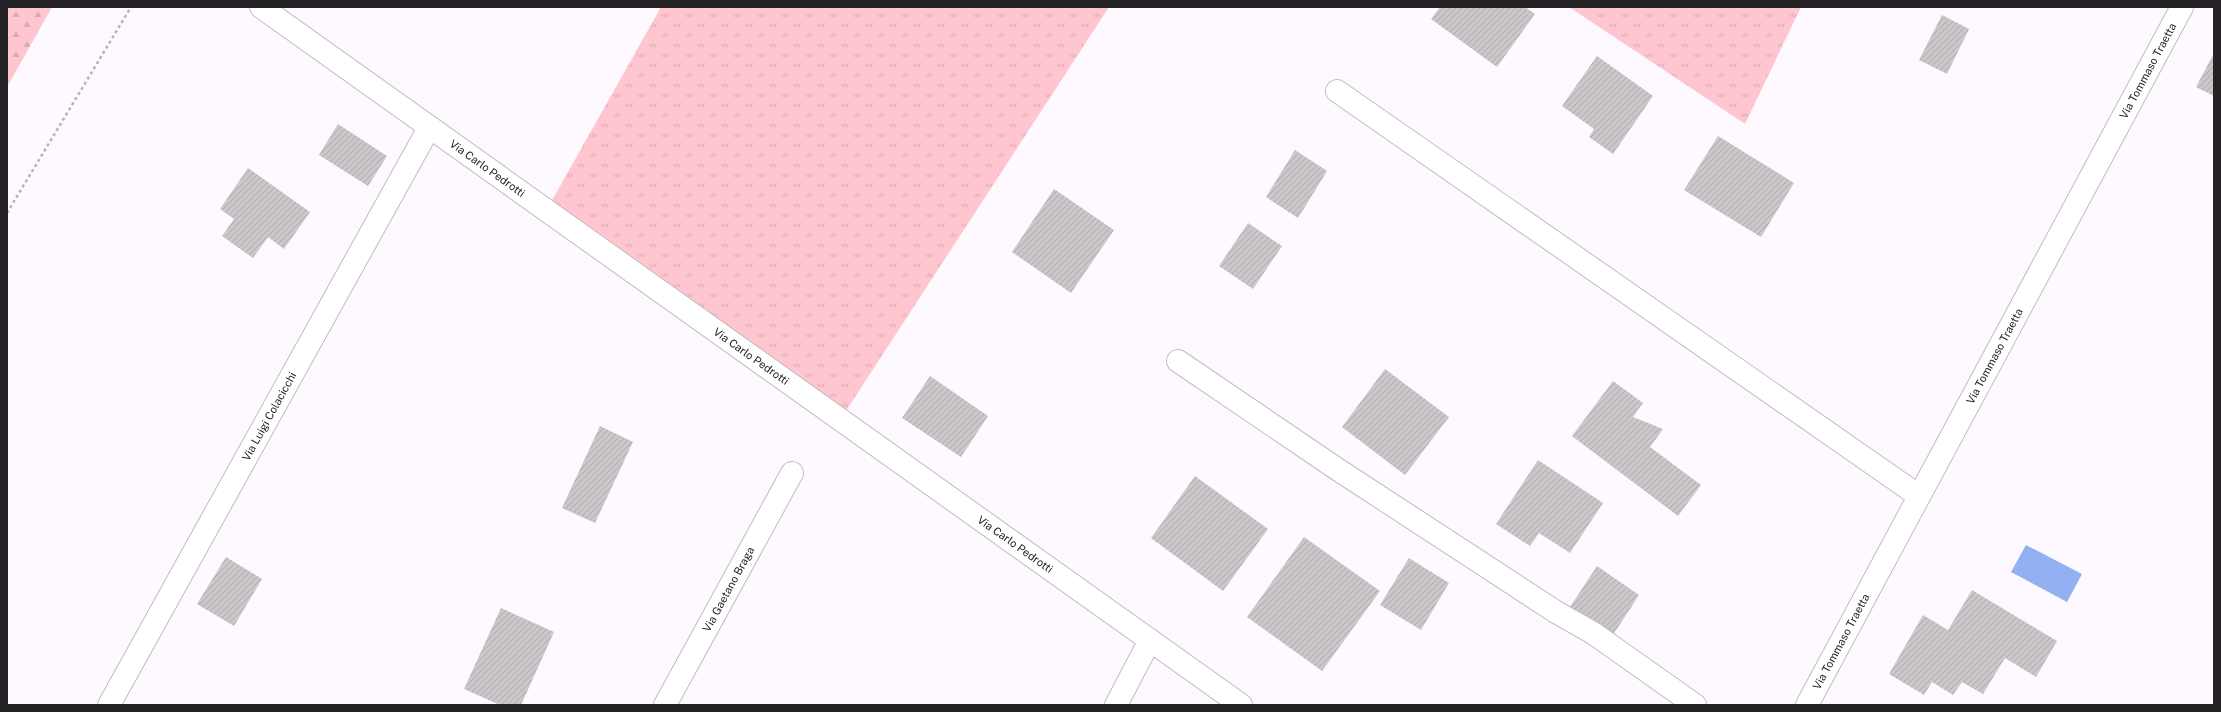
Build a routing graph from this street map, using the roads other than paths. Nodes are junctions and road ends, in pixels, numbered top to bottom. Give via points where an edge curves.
1 (261, 7) edge
2 (2182, 7) edge
3 (1337, 91) dead end
4 (429, 128) junction
5 (1178, 361) dead end
6 (792, 473) dead end
7 (1920, 496) junction
8 (1150, 640) junction
9 (109, 705) edge
10 (665, 705) edge
11 (1116, 705) edge
12 (1241, 705) edge
13 (1694, 705) edge
14 (1807, 705) edge

1 - 4 street, Via Carlo Pedrotti
2 - 7 street, Via Tommaso Traetta
3 - 7 street
4 - 8 street, Via Carlo Pedrotti
4 - 9 street, Via Luigi Colacicchi
5 - 13 street via 1337,469 1556,612 1593,633
6 - 10 street, Via Gaetano Braga
7 - 14 street, Via Tommaso Traetta
8 - 11 street
8 - 12 street, Via Carlo Pedrotti

